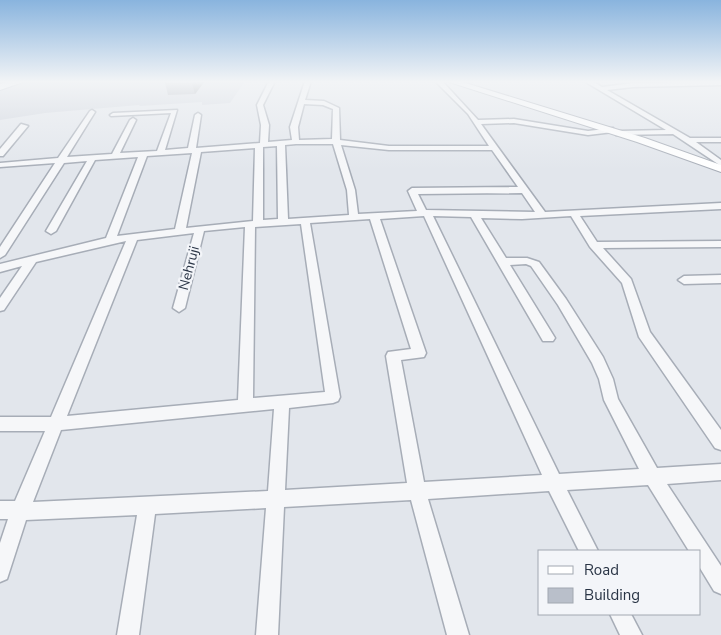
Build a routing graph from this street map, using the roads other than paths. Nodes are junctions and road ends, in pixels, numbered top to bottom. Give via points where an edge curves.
1 (261, 111) edge
2 (299, 111) edge
3 (336, 111) edge
4 (468, 111) edge
5 (548, 111) edge
6 (637, 111) edge
7 (92, 112) dead end
8 (198, 114) dead end
9 (112, 115) dead end
10 (133, 120) dead end
11 (476, 122) junction
12 (24, 126) dead end
13 (614, 131) junction
14 (674, 132) junction
15 (688, 140) junction
16 (721, 140) edge
17 (296, 142) junction
18 (336, 142) junction
19 (281, 143) junction
20 (262, 145) junction
21 (495, 148) junction
22 (194, 150) junction
23 (160, 153) junction
24 (0, 154) edge
25 (143, 155) junction
26 (114, 157) junction
27 (92, 159) junction
28 (60, 161) junction
29 (721, 164) edge
30 (4, 165) edge
31 (721, 169) edge
32 (0, 174) edge
33 (524, 190) junction
34 (721, 206) edge
35 (425, 213) junction
36 (474, 214) junction
37 (574, 214) junction
38 (542, 215) junction
39 (374, 216) junction
40 (354, 218) junction
41 (305, 221) junction
42 (284, 222) junction
43 (254, 224) junction
44 (200, 229) junction
45 (51, 231) dead end
46 (180, 232) junction
47 (113, 240) junction
48 (130, 242) junction
49 (721, 244) edge
50 (594, 245) junction
51 (0, 255) edge
52 (32, 260) junction
53 (501, 262) junction
54 (0, 268) edge
55 (721, 278) edge
56 (684, 280) dead end
57 (0, 307) edge
58 (179, 308) dead end
59 (548, 338) dead end
60 (282, 402) junction
61 (245, 405) junction
62 (0, 424) edge
63 (56, 424) junction
64 (721, 443) edge
65 (721, 472) edge
66 (652, 476) junction
67 (554, 482) junction
68 (417, 491) junction
69 (276, 499) junction
70 (148, 506) junction
71 (0, 510) edge
72 (20, 511) junction
73 (588, 550) edge
74 (699, 550) edge
75 (701, 553) edge
76 (0, 572) edge
77 (721, 584) edge
78 (621, 615) edge
79 (128, 635) edge
80 (267, 635) edge
81 (458, 635) edge
82 (631, 635) edge

1 - 20 street via 265,125
2 - 17 street via 294,127
3 - 18 street
4 - 11 street
5 - 13 street
6 - 14 street
7 - 28 street
8 - 22 street
9 - 23 street via 175,111
10 - 26 street
11 - 13 street via 514,121 588,133
11 - 21 street
12 - 24 street
13 - 14 street
13 - 31 street
14 - 15 street
15 - 16 street
15 - 29 street
17 - 18 street
17 - 19 street
18 - 21 street via 389,148
18 - 40 street via 350,190
19 - 20 street
19 - 42 street
20 - 22 street
20 - 43 street
21 - 33 street
22 - 23 street
22 - 46 street
23 - 25 street
25 - 26 street
25 - 47 street
26 - 27 street
27 - 28 street
27 - 45 street
28 - 30 street
28 - 51 street
30 - 32 street
33 - 35 street via 412,191
33 - 38 street
34 - 37 street
35 - 36 street
35 - 39 street
35 - 67 street
36 - 38 street
36 - 53 street
37 - 38 street
37 - 50 street
39 - 40 street
39 - 68 street via 420,353 393,356
40 - 41 street
41 - 42 street
41 - 60 street via 333,397
42 - 43 street
43 - 44 street
43 - 61 street
44 - 46 street
44 - 58 street, Nehruji
46 - 48 street
47 - 48 street
47 - 52 street
48 - 63 street
49 - 50 street
50 - 64 street via 626,282 644,334
52 - 54 street
52 - 57 street
53 - 59 street
53 - 66 street via 527,261 535,264 557,295 598,361 612,400
55 - 56 street
60 - 61 street
60 - 69 street
61 - 63 street
62 - 63 street
63 - 72 street
65 - 66 street
66 - 67 street
66 - 74 street
67 - 68 street
67 - 73 street
68 - 69 street
68 - 81 street
69 - 70 street
69 - 80 street
70 - 72 street
70 - 79 street
71 - 72 street
72 - 76 street
75 - 77 street
78 - 82 street

